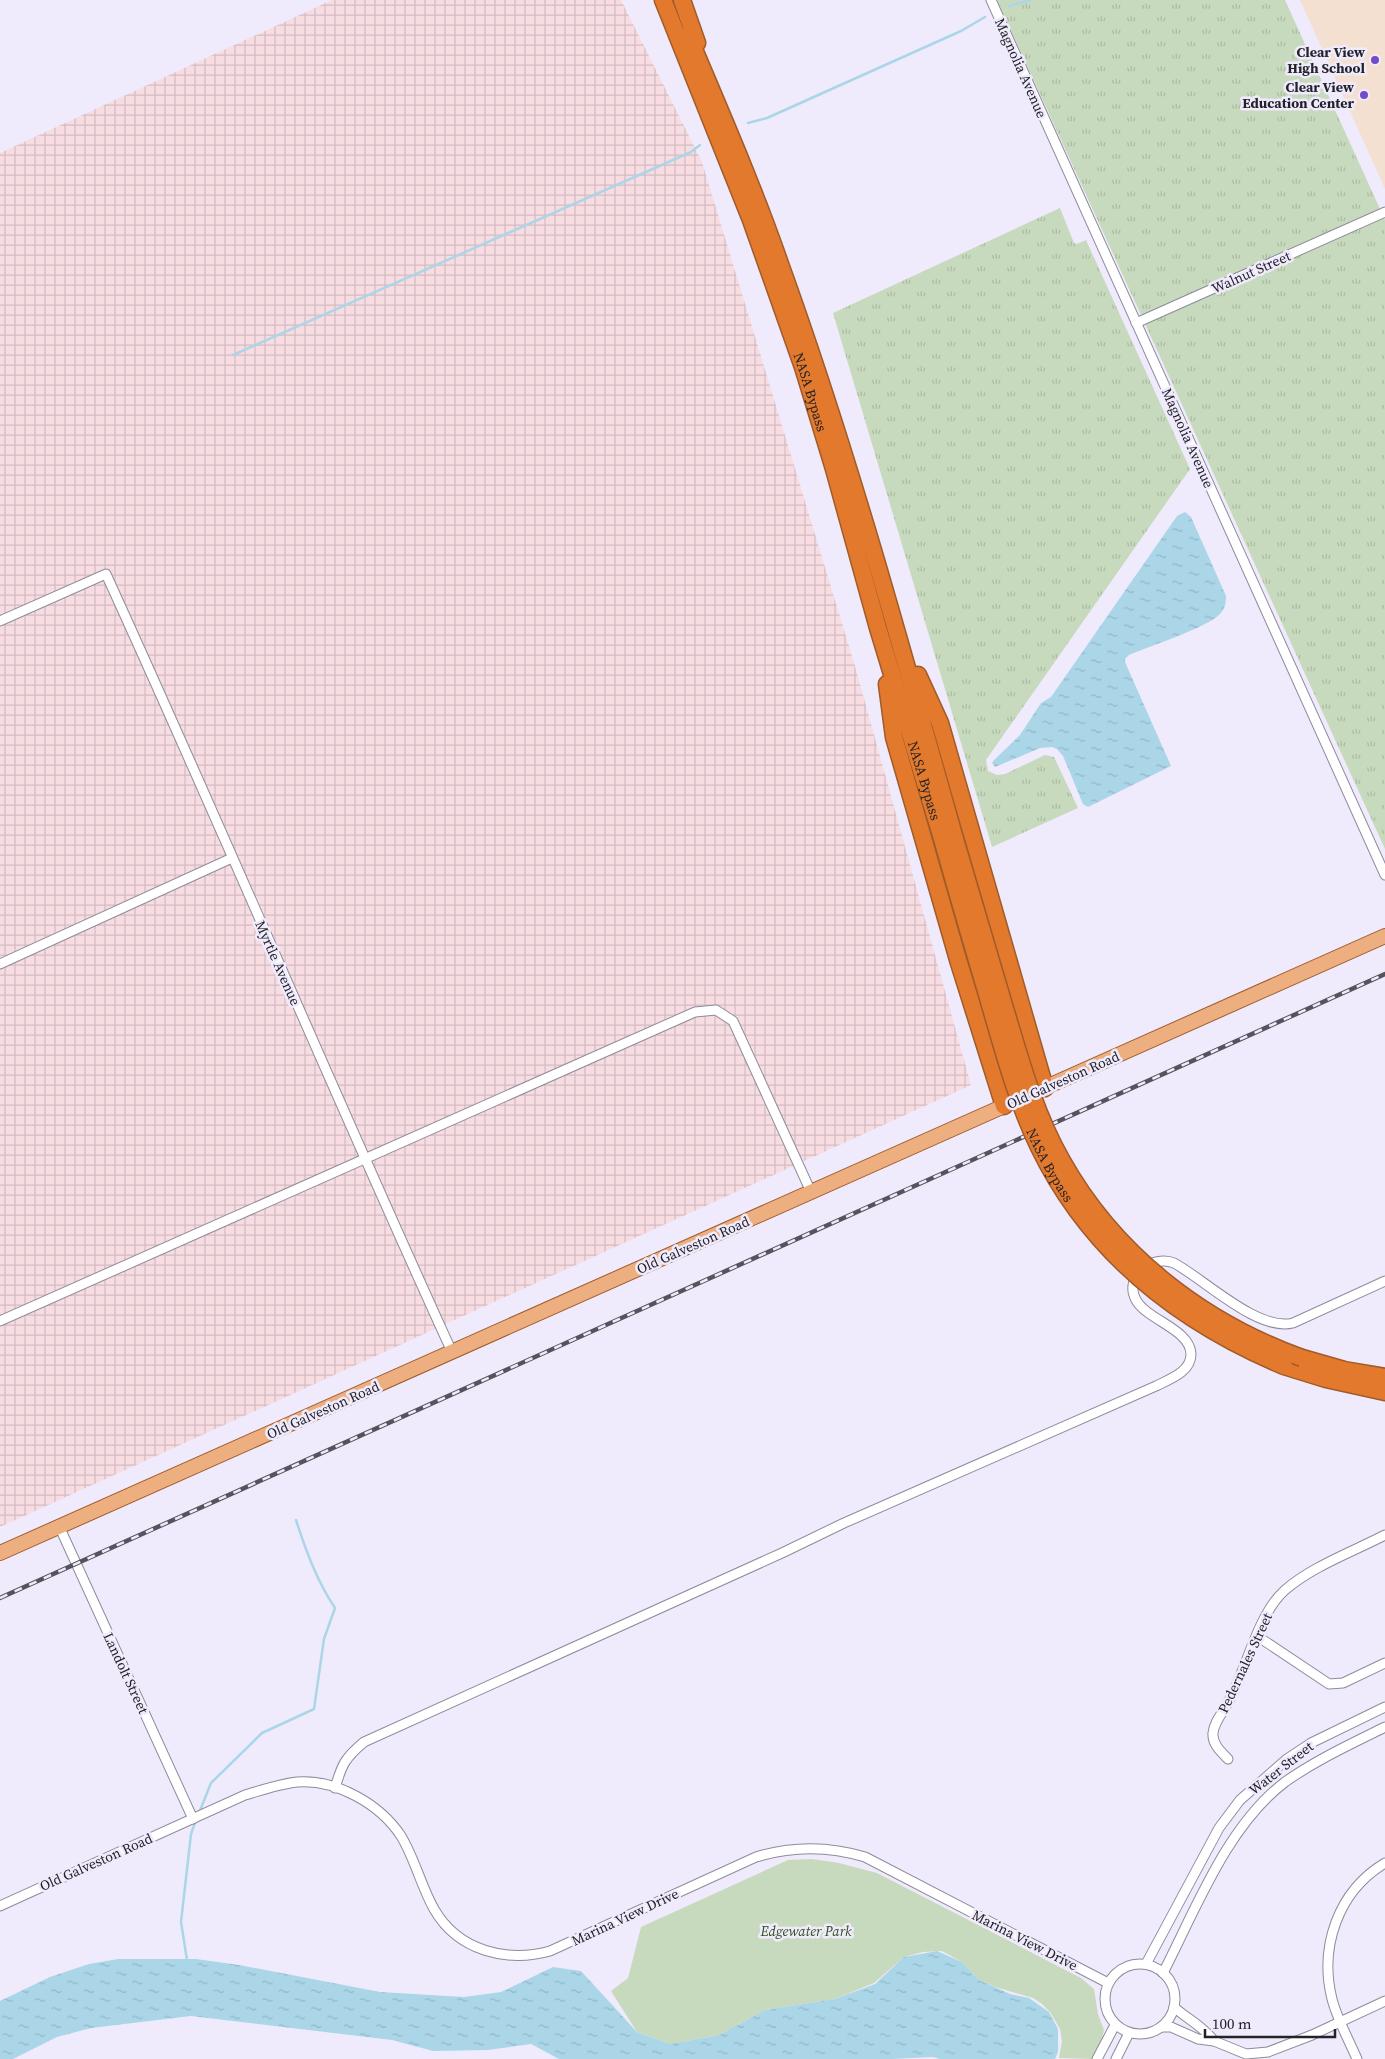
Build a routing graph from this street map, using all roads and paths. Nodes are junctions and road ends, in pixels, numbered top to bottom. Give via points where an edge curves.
1 (656, 0) edge
2 (663, 0) edge
3 (673, 0) edge
4 (682, 0) edge
5 (991, 0) edge
6 (693, 79) junction
7 (725, 123) junction
8 (1385, 212) edge
9 (1136, 323) junction
10 (0, 622) edge
11 (878, 628) junction
12 (897, 631) junction
13 (949, 840) junction
14 (232, 858) junction
15 (1385, 875) edge
16 (1385, 936) edge
17 (1005, 943) junction
18 (960, 963) junction
19 (0, 964) edge
20 (1046, 1088) junction
21 (1004, 1106) junction
22 (364, 1159) junction
23 (811, 1192) junction
24 (1385, 1281) edge
25 (0, 1321) edge
26 (452, 1352) junction
27 (1385, 1377) edge
28 (1385, 1392) edge
29 (59, 1526) junction
30 (1385, 1535) edge
31 (0, 1553) edge
32 (1257, 1636) junction
33 (1385, 1663) edge
34 (1385, 1707) edge
35 (1385, 1727) edge
36 (1228, 1759) dead end
37 (335, 1788) junction
38 (193, 1819) junction
39 (1385, 1863) edge
40 (1188, 1885) junction
41 (1204, 1893) junction
42 (0, 1906) edge
43 (1146, 1964) junction
44 (1163, 1973) junction
45 (1108, 1983) junction
46 (1385, 2001) edge
47 (1174, 2006) junction
48 (1341, 2022) junction
49 (1115, 2025) junction
50 (1161, 2028) junction
51 (1129, 2033) junction
52 (1214, 2041) junction
53 (1097, 2059) edge
54 (1116, 2059) edge
55 (1357, 2059) edge

1 - 6 highway
2 - 6 highway, NASA Bypass
3 - 7 highway, NASA Bypass
4 - 7 highway
5 - 9 street, Magnolia Avenue
6 - 11 highway, NASA Bypass via 733,175 789,326 834,469
7 - 12 highway, NASA Bypass via 798,312
8 - 9 street, Walnut Street
9 - 15 street, Magnolia Avenue
10 - 14 street, Myrtle Avenue via 106,574 211,804
11 - 13 highway, NASA Bypass
11 - 18 highway via 894,737
12 - 13 highway, NASA Bypass
12 - 17 highway via 940,723
13 - 27 highway, NASA Bypass, bridge via 1027,1080 1054,1145 1075,1182 1101,1217 1128,1248 1182,1295 1230,1326 1302,1358
13 - 28 highway, NASA Bypass, bridge via 1017,1094 1040,1148 1065,1190 1107,1245 1154,1291 1239,1347 1326,1379
14 - 19 street
14 - 22 street, Myrtle Avenue
16 - 20 main road, Old Galveston Road
17 - 18 highway via 996,959 986,966
17 - 20 highway
18 - 21 highway
20 - 21 main road, Old Galveston Road
21 - 23 main road, Old Galveston Road
22 - 23 street via 695,1012 716,1010 733,1021
22 - 25 street
22 - 26 street, Myrtle Avenue
23 - 26 main road, Old Galveston Road
24 - 37 street via 1293,1323 1281,1325 1249,1312 1174,1263 1154,1261 1135,1279 1132,1292 1143,1309 1182,1337 1189,1346 1190,1362 1180,1373 364,1742 348,1755
26 - 29 main road, Old Galveston Road
29 - 31 main road, Old Galveston Road
29 - 38 street, Landolt Street
30 - 32 street, Pedernales Street via 1316,1570 1283,1592 1272,1605
32 - 33 street via 1329,1684
32 - 36 street, Pedernales Street via 1213,1734 1215,1743
34 - 40 street, Water Street via 1311,1743 1264,1778 1240,1800 1218,1828
35 - 41 street, Water Street via 1309,1766 1266,1799 1222,1858
37 - 38 street, Marina View Drive via 298,1782 272,1786
37 - 45 street, Marina View Drive via 368,1804 390,1822 401,1837 443,1922 470,1944 494,1954 522,1956 550,1951 756,1857 791,1850 825,1849 865,1857
38 - 42 street, Old Galveston Road
39 - 48 street via 1362,1880 1347,1898 1335,1922 1329,1945 1328,1972 1332,2000
40 - 41 street
40 - 43 street, Water Street
41 - 44 street, Water Street
43 - 44 street
43 - 45 street via 1128,1966
44 - 47 street via 1173,1988
45 - 49 street via 1105,2005
46 - 48 street
47 - 50 street
47 - 52 street via 1187,2019 1206,2030
48 - 52 street via 1268,2052 1246,2054
48 - 55 street
49 - 51 street
49 - 53 street
50 - 51 street via 1151,2033
50 - 52 street via 1171,2027 1198,2039
51 - 54 street

